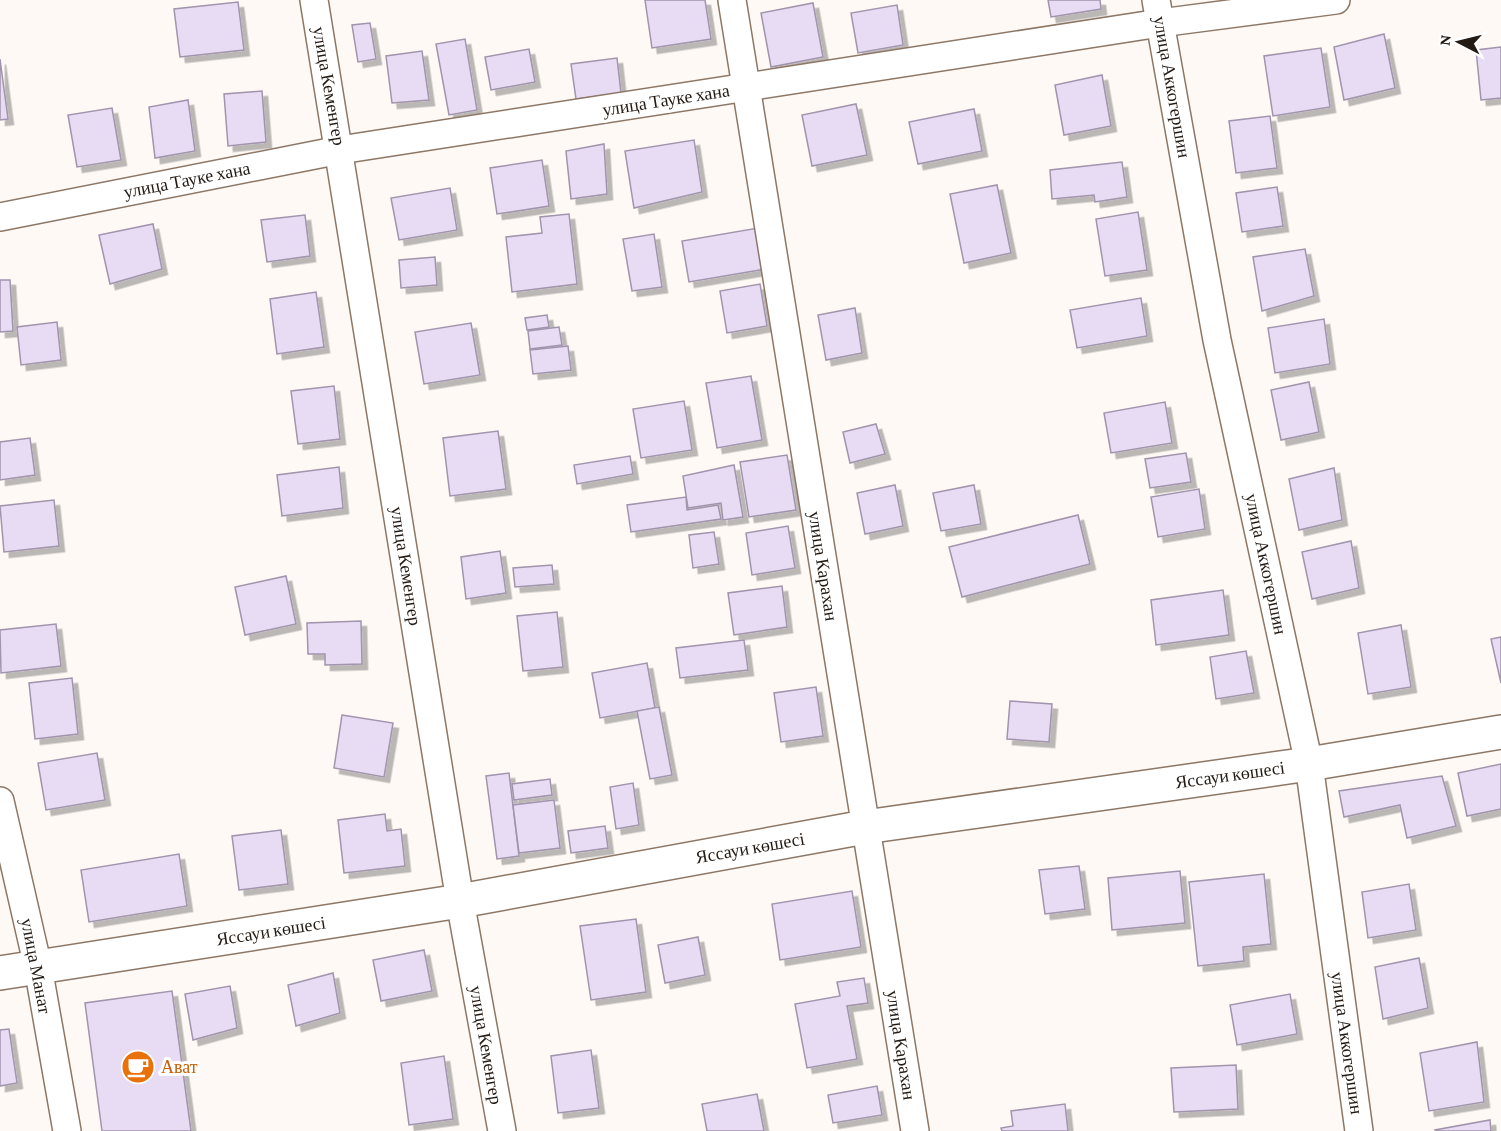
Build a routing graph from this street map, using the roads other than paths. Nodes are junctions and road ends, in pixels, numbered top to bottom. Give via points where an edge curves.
1 (314, 0) edge
2 (732, 0) edge
3 (1336, 0) edge
4 (1158, 12) edge
5 (747, 88) junction
6 (340, 150) junction
7 (0, 217) edge
8 (1501, 732) edge
9 (1309, 764) junction
10 (0, 801) edge
11 (865, 827) junction
12 (460, 901) junction
13 (38, 967) junction
14 (0, 973) edge
15 (67, 1131) edge
16 (502, 1131) edge
17 (915, 1131) edge
18 (1359, 1131) edge

1 - 6 street, улица Кеменгер
2 - 5 street, улица Карахан
3 - 4 street, улица Тауке хана
4 - 5 street, улица Тауке хана
4 - 9 street, улица Аккогершин via 1217,340
5 - 6 street, улица Тауке хана
5 - 11 street, улица Карахан
6 - 7 street, улица Тауке хана
6 - 12 street, улица Кеменгер
8 - 9 main road, Яссауи көшесі
9 - 11 main road, Яссауи көшесі
9 - 18 street, улица Аккогершин
10 - 13 street, улица Манат
11 - 12 main road, Яссауи көшесі
11 - 17 street, улица Карахан
12 - 13 main road, Яссауи көшесі
12 - 16 street, улица Кеменгер
13 - 14 main road, Яссауи көшесі
13 - 15 street, улица Манат

